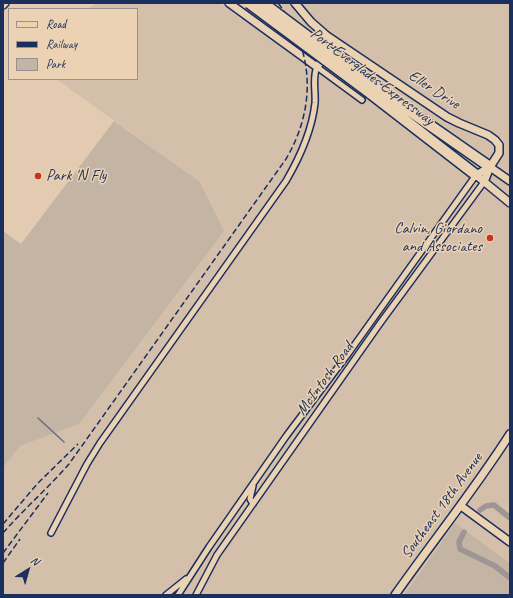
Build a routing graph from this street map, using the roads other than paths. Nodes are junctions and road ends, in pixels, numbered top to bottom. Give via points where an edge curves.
1 (5, 3) edge
2 (229, 3) edge
3 (248, 3) edge
4 (263, 3) edge
5 (295, 3) edge
6 (3, 5) edge
7 (334, 41) junction
8 (317, 66) junction
9 (373, 90) junction
10 (362, 100) dead end
11 (490, 167) junction
12 (480, 179) junction
13 (510, 181) edge
14 (510, 203) edge
15 (510, 434) edge
16 (254, 483) junction
17 (253, 504) junction
18 (461, 506) junction
19 (51, 533) dead end
20 (510, 542) edge
21 (190, 576) junction
22 (166, 595) edge
23 (178, 595) edge
24 (196, 595) edge
25 (395, 595) edge

1 - 6 street
2 - 8 street
3 - 9 highway, Port Everglades Expressway, bridge
4 - 9 highway, Port Everglades Expressway, bridge
5 - 7 street, Eller Drive via 311,22
7 - 8 street
7 - 11 street, Eller Drive via 447,117 495,140 500,150
8 - 10 street
8 - 19 street via 315,103 310,128 300,155 286,181 100,443
9 - 11 highway, Port Everglades Expressway
9 - 12 highway, Port Everglades Expressway
11 - 12 street
11 - 13 street
12 - 14 street
12 - 16 street, McIntosh Road via 287,435
12 - 17 street, McIntosh Road via 432,252
15 - 18 street, Southeast 18th Avenue
16 - 17 street via 250,499
16 - 21 street, McIntosh Road
17 - 24 street, McIntosh Road via 217,555
18 - 20 street
18 - 25 street, Southeast 18th Avenue via 434,539
21 - 22 street, McIntosh Road
21 - 23 street, McIntosh Road

